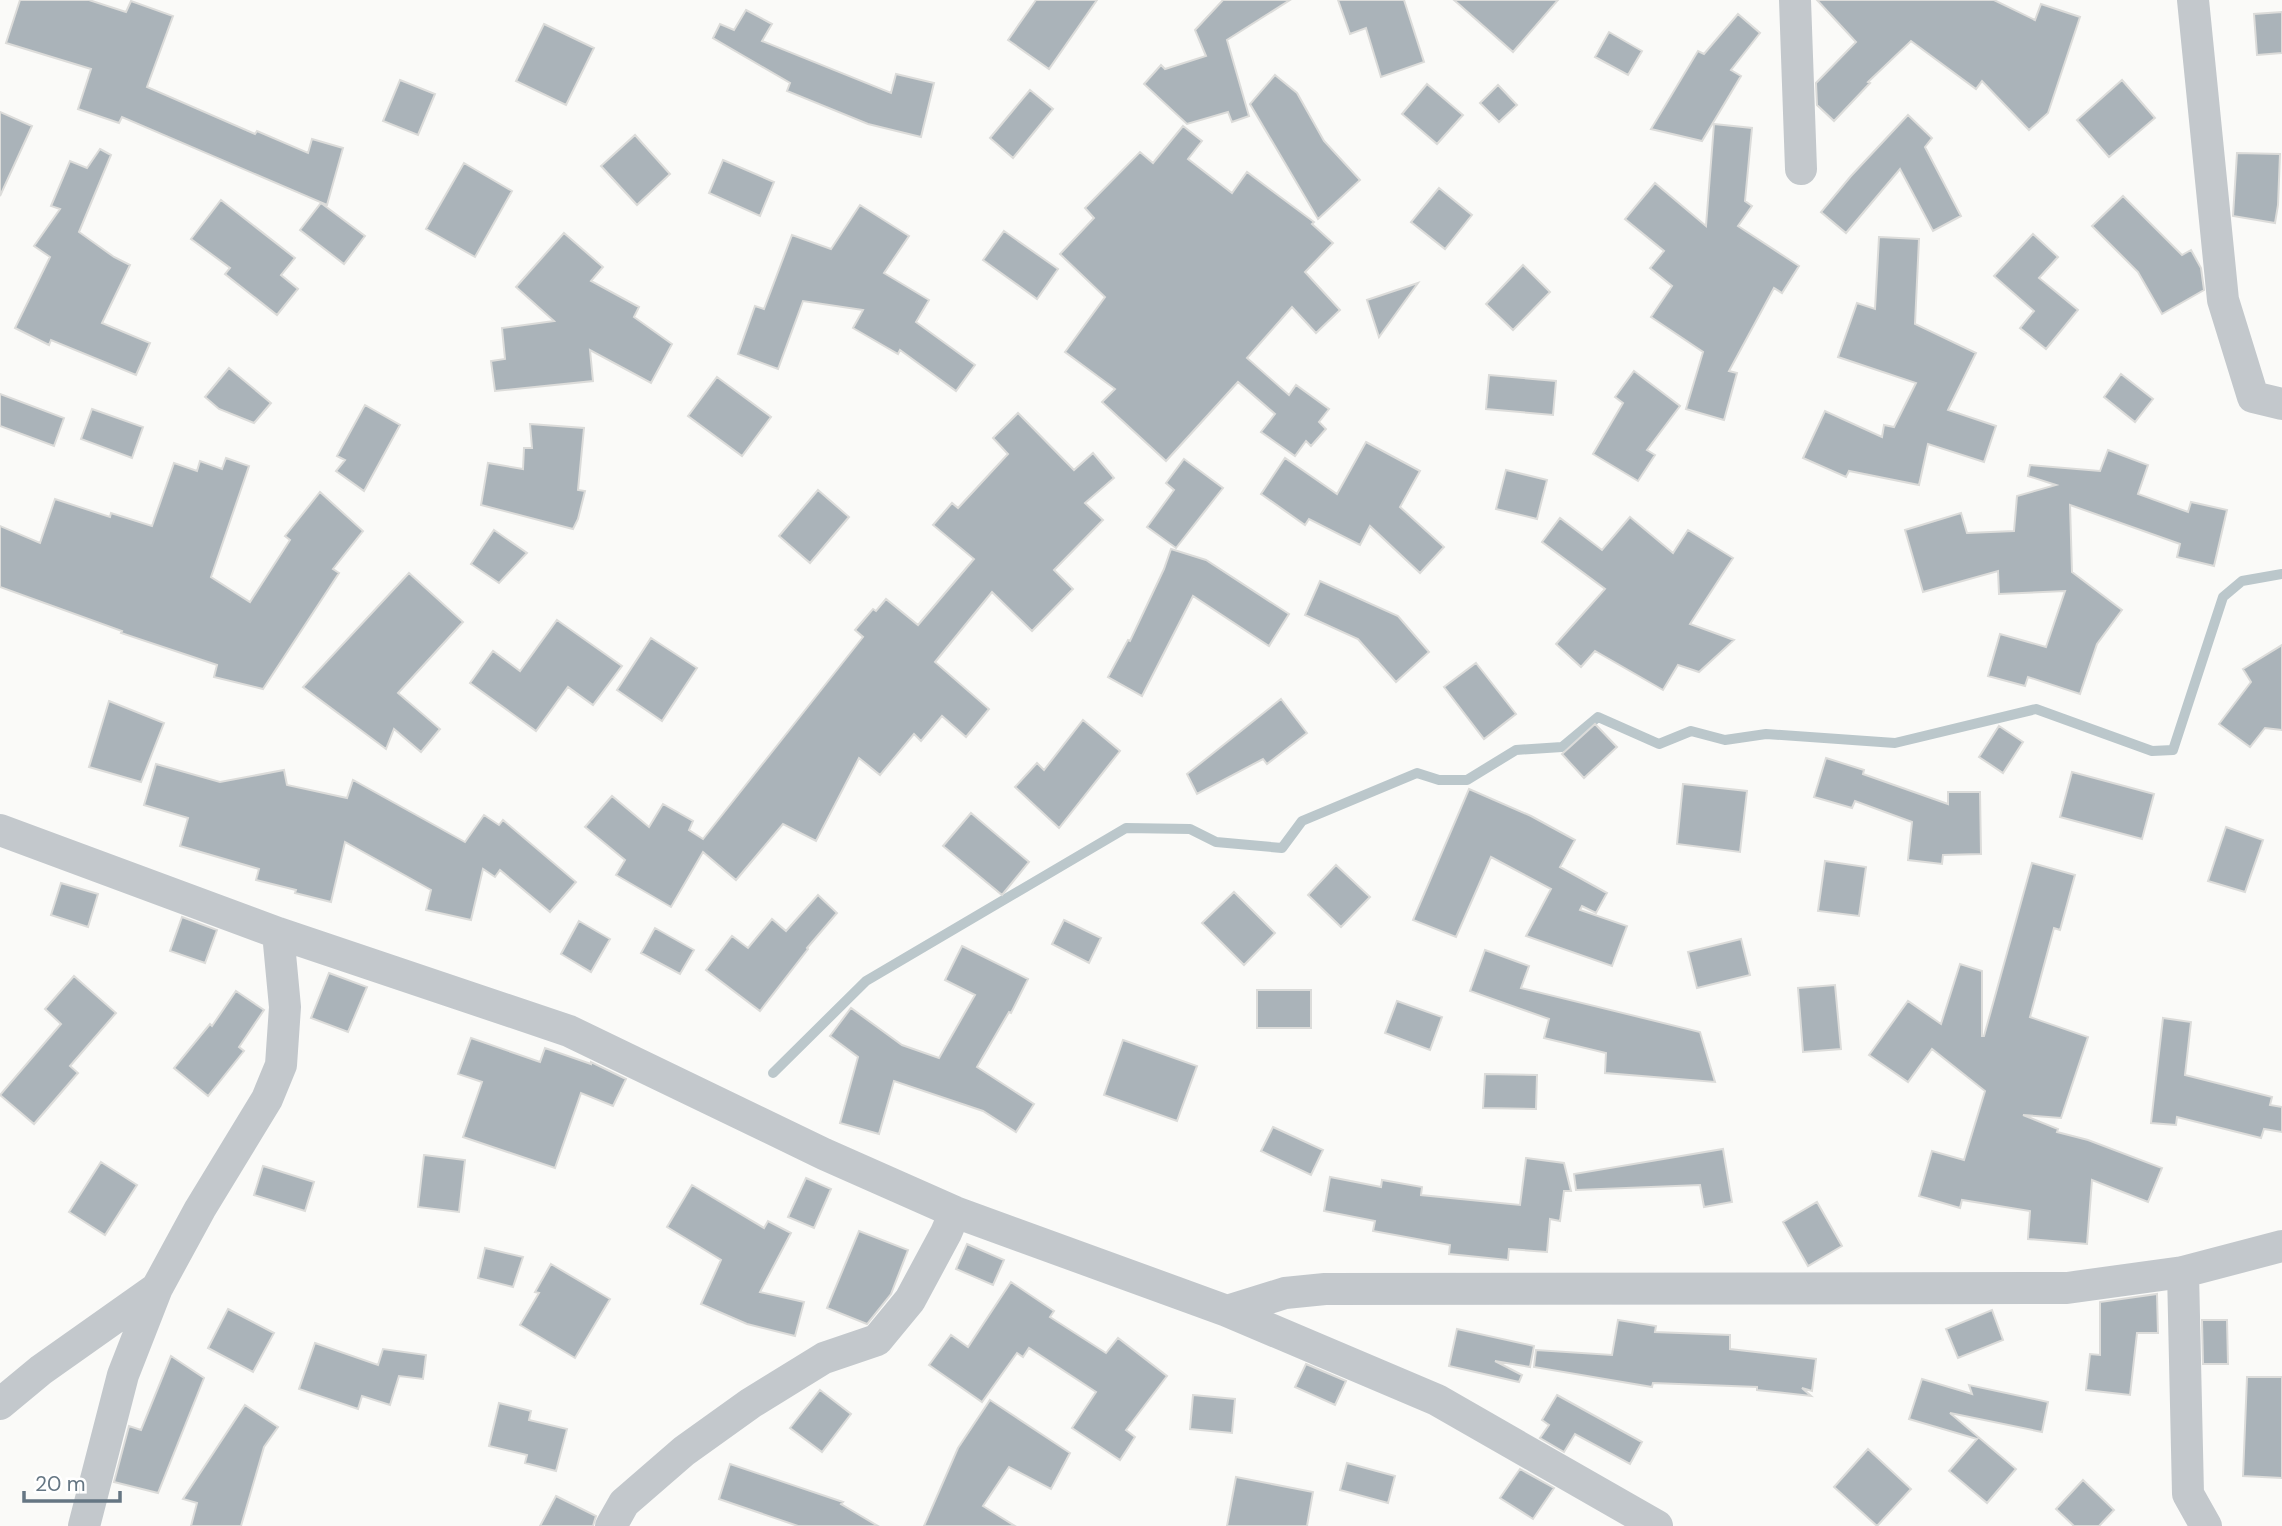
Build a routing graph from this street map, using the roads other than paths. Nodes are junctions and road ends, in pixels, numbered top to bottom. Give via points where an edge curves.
1 (1795, 0) edge
2 (2193, 0) edge
3 (1801, 169) dead end
4 (2282, 404) edge
5 (0, 830) edge
6 (278, 933) junction
7 (955, 1212) junction
8 (2282, 1246) edge
9 (2183, 1272) junction
10 (157, 1288) junction
11 (1227, 1311) junction
12 (0, 1405) edge
13 (84, 1526) edge
14 (611, 1526) edge
15 (1657, 1526) edge
16 (2206, 1526) edge

1 - 3 street
2 - 4 street via 2224,300 2253,397
5 - 6 street
6 - 7 street via 569,1031
6 - 10 street via 285,1007 281,1065 267,1099
7 - 11 street
7 - 14 street via 910,1300 877,1340 824,1358 751,1403 684,1451 624,1503
8 - 9 street
9 - 11 street via 2067,1288 1325,1289 1285,1293
9 - 16 street via 2188,1494
10 - 12 street via 41,1370
10 - 13 street via 123,1376
11 - 15 street via 1437,1400

